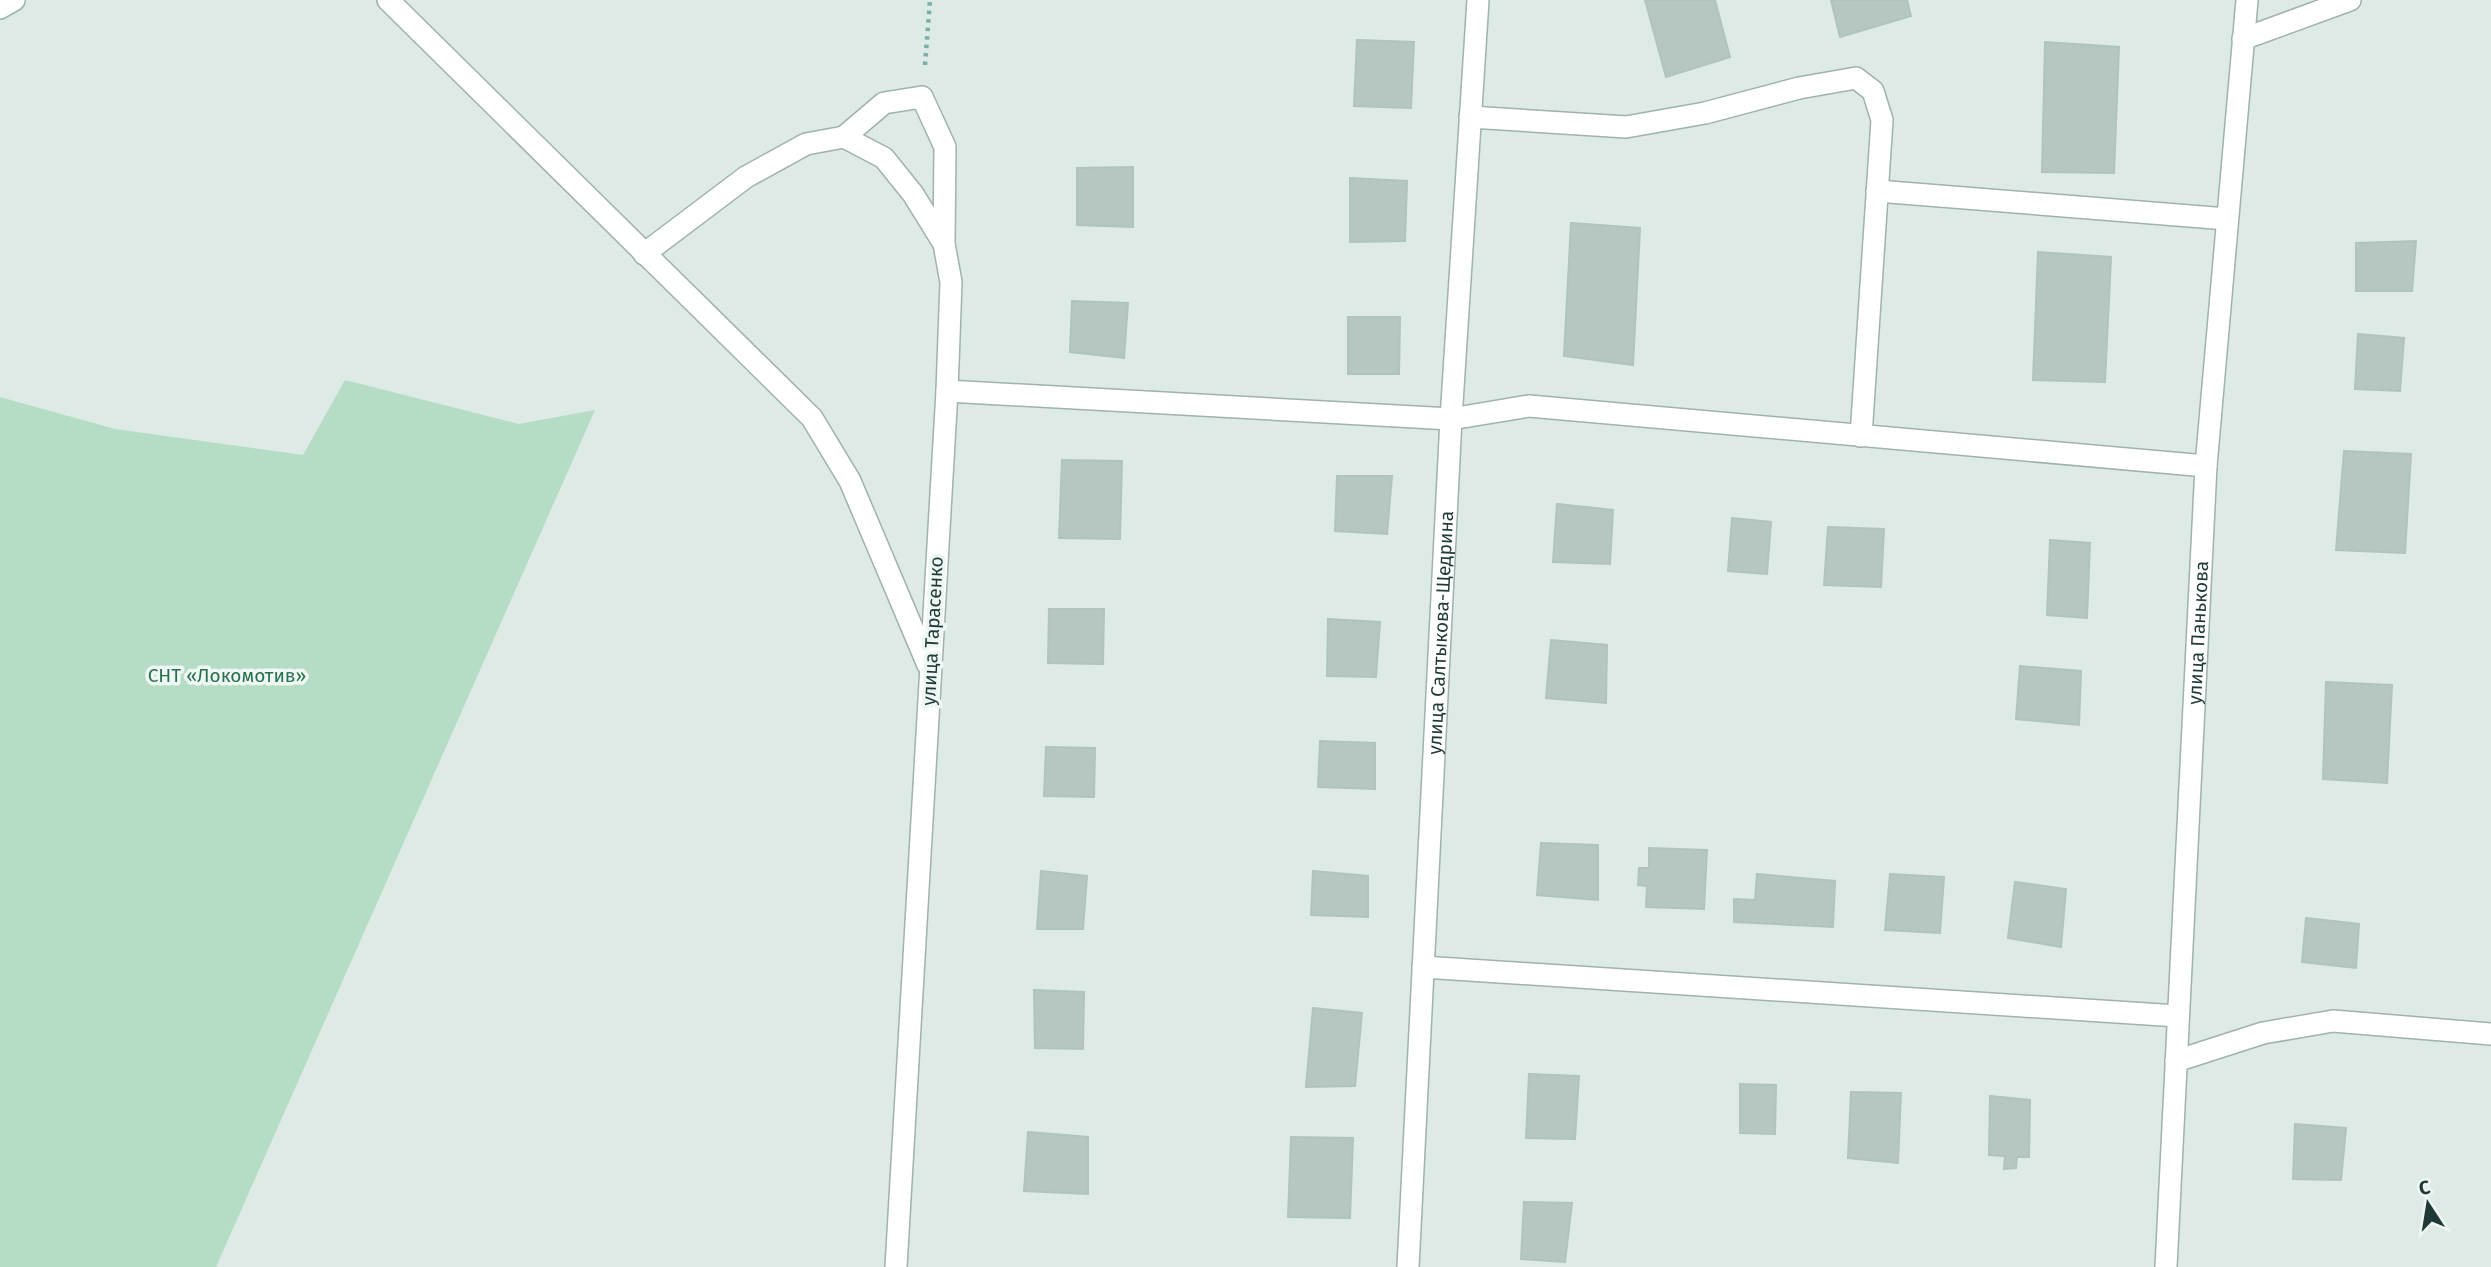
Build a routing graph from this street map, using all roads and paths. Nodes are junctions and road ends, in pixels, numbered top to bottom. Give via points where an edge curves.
1 (14, 0) edge
2 (388, 0) edge
3 (930, 0) edge
4 (1478, 0) edge
5 (2247, 0) edge
6 (2350, 0) edge
7 (0, 8) edge
8 (2243, 39) junction
9 (922, 97) junction
10 (1471, 117) junction
11 (844, 137) junction
12 (1877, 191) junction
13 (2227, 219) junction
14 (944, 244) junction
15 (644, 254) junction
16 (947, 391) junction
17 (1451, 419) junction
18 (1861, 436) junction
19 (2206, 466) junction
20 (930, 668) junction
21 (1423, 967) junction
22 (2178, 1016) junction
23 (2491, 1034) edge
24 (2176, 1061) junction
25 (896, 1267) edge
26 (1408, 1267) edge
27 (2166, 1267) edge

1 - 7 street
2 - 15 street
3 - 9 path
4 - 10 street, улица Салтыкова-Щедрина
5 - 8 street, улица Панькова
6 - 8 street
8 - 13 street, улица Панькова
9 - 11 street via 884,103
9 - 14 street, улица Тарасенко via 945,147
10 - 12 street via 1626,127 1856,78 1873,91 1882,120
10 - 17 street, улица Салтыкова-Щедрина
11 - 14 street via 884,158
11 - 15 street via 806,144 746,177
12 - 13 street
12 - 18 street
13 - 19 street, улица Панькова
14 - 16 street, улица Тарасенко via 951,282
15 - 20 street via 812,418 850,481
16 - 17 street
16 - 20 street, улица Тарасенко
17 - 18 street via 1529,406
17 - 21 street, улица Салтыкова-Щедрина
18 - 19 street
19 - 22 street, улица Панькова
20 - 25 street, улица Тарасенко
21 - 22 street
21 - 26 street, улица Салтыкова-Щедрина
22 - 24 street, улица Панькова
23 - 24 street via 2333,1021 2263,1032
24 - 27 street, улица Панькова

